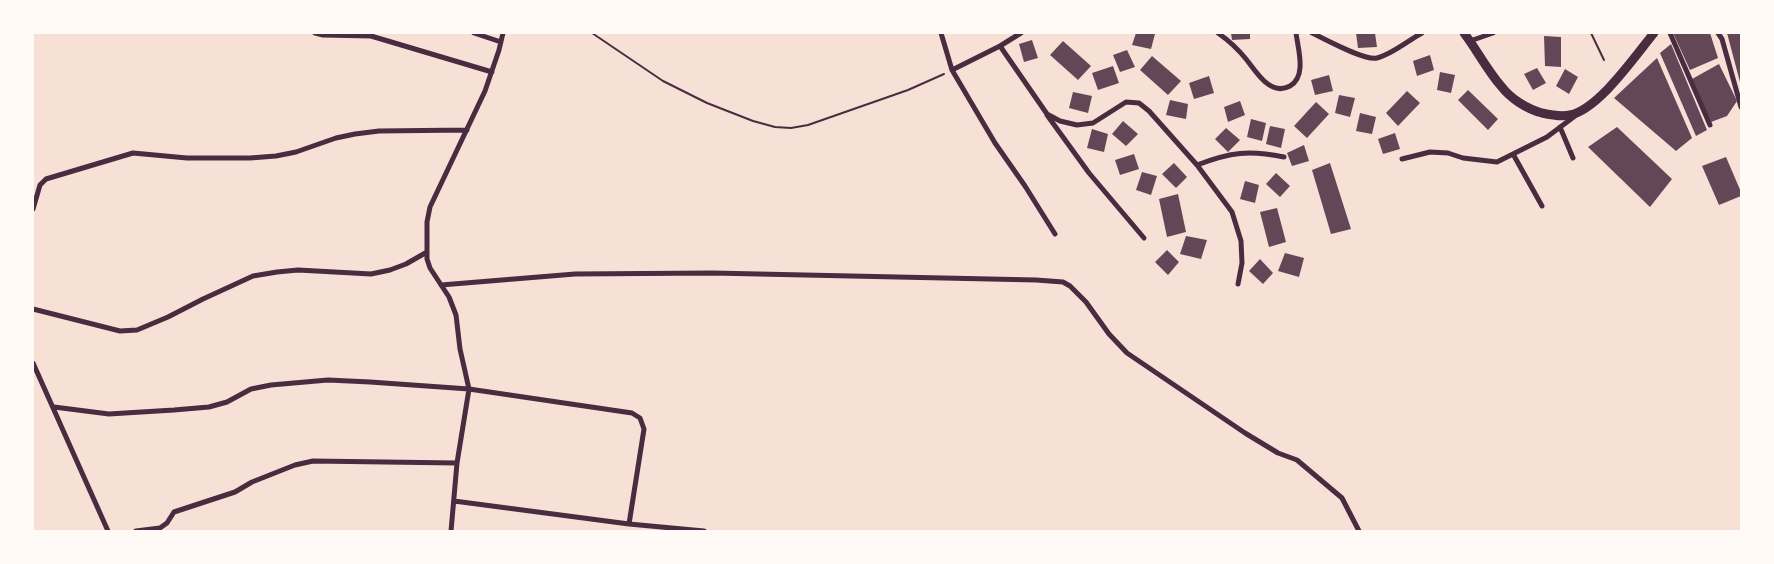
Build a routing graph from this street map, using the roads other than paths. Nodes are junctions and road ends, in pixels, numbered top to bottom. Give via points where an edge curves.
1 (315, 33) edge
2 (474, 33) edge
3 (503, 33) edge
4 (941, 33) edge
5 (1021, 33) edge
6 (1218, 33) edge
7 (1296, 33) edge
8 (1312, 33) edge
9 (1422, 33) edge
10 (1493, 33) edge
11 (1654, 33) edge
12 (1670, 33) edge
13 (1718, 33) edge
14 (1467, 37) edge
15 (501, 42) junction
16 (1000, 46) junction
17 (952, 70) junction
18 (492, 72) junction
19 (1741, 107) edge
20 (1583, 110) junction
21 (1047, 114) junction
22 (1710, 125) dead end
23 (1560, 127) junction
24 (467, 130) junction
25 (1513, 154) junction
26 (1284, 157) dead end
27 (1574, 158) dead end
28 (1402, 159) dead end
29 (1197, 165) junction
30 (1542, 206) dead end
31 (33, 209) edge
32 (1055, 234) dead end
33 (1144, 238) dead end
34 (427, 252) junction
35 (1239, 284) dead end
36 (441, 285) junction
37 (33, 309) edge
38 (33, 363) edge
39 (469, 389) junction
40 (54, 407) junction
41 (457, 463) junction
42 (454, 501) junction
43 (629, 524) junction
44 (108, 531) edge
45 (136, 531) edge
46 (451, 531) edge
47 (704, 531) edge
48 (1359, 531) edge

1 - 18 street via 371,36
2 - 15 street
3 - 15 street
4 - 17 street
5 - 16 street
6 - 7 street via 1266,83 1282,89 1289,87 1300,69
8 - 9 street via 1374,59
10 - 14 street
11 - 20 main road via 1601,97
12 - 22 street
13 - 19 street
14 - 20 main road via 1502,88 1517,101 1552,116 1569,116
15 - 18 street
16 - 17 street
16 - 21 street
17 - 32 street via 994,143
18 - 24 street
20 - 23 street
21 - 29 street via 1077,125 1093,123 1126,102 1138,103
21 - 33 street via 1089,173
23 - 25 street
23 - 27 street
24 - 31 street via 379,130 336,138 296,152 250,158 133,153 46,179 40,185
24 - 34 street via 430,207
25 - 28 street via 1497,162 1430,152
25 - 30 street
26 - 29 street via 1236,153
29 - 35 street via 1227,205 1238,229 1242,263
34 - 36 street via 430,268
34 - 37 street via 398,267 371,274 298,270 253,276 137,330 120,331
36 - 39 street via 456,315
36 - 48 street via 575,274 712,273 1063,282 1086,302 1127,353 1245,433 1297,460 1342,498
38 - 40 street
39 - 40 street via 328,380 271,385 251,389 227,402 174,410 109,414
39 - 41 street
39 - 43 street via 632,413 640,418 644,429
40 - 44 street
41 - 42 street
41 - 45 street via 313,461 174,512 160,528
42 - 43 street
42 - 46 street
43 - 47 street

